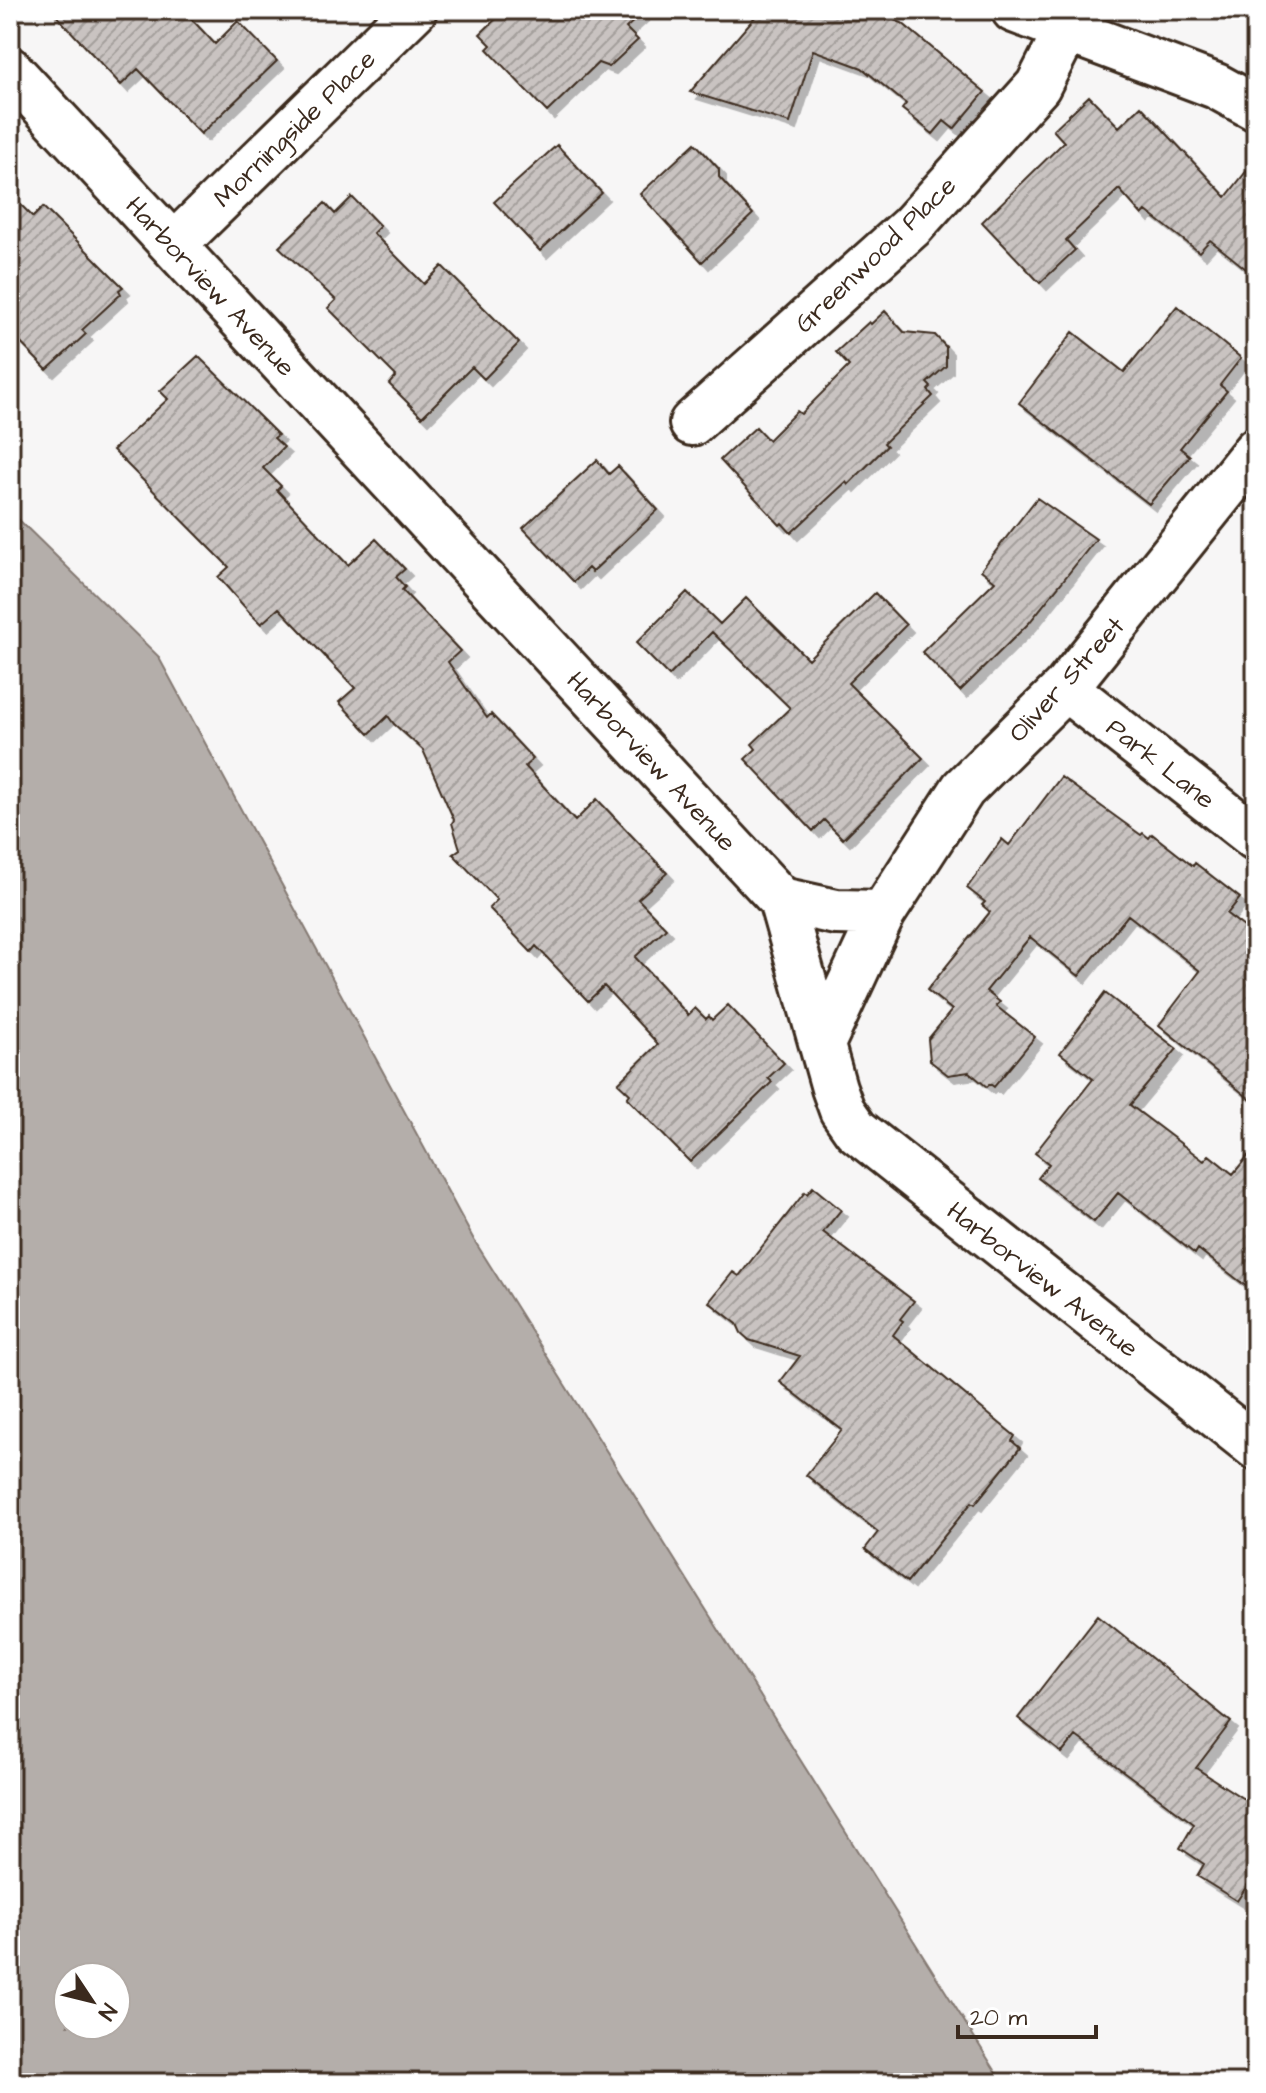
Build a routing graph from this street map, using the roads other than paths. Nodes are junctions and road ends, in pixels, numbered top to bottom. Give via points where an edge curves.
1 (414, 10) edge
2 (1014, 10) edge
3 (1066, 31) junction
4 (10, 70) edge
5 (1256, 108) edge
6 (174, 245) junction
7 (692, 423) dead end
8 (1256, 450) edge
9 (1065, 688) junction
10 (1256, 838) edge
11 (781, 900) junction
12 (883, 913) junction
13 (822, 1044) junction
14 (1256, 1447) edge

1 - 6 street, Morningside Place
2 - 3 street
3 - 5 street via 1216,86
3 - 7 street, Greenwood Place via 1038,86 912,226
4 - 6 street, Harborview Avenue
6 - 11 street, Harborview Avenue
8 - 9 street, Oliver Street
9 - 10 street, Park Lane
9 - 12 street, Oliver Street via 963,789
11 - 12 street via 836,912
11 - 13 street, Harborview Avenue
12 - 13 street, Oliver Street
13 - 14 street, Harborview Avenue via 842,1110 856,1130

